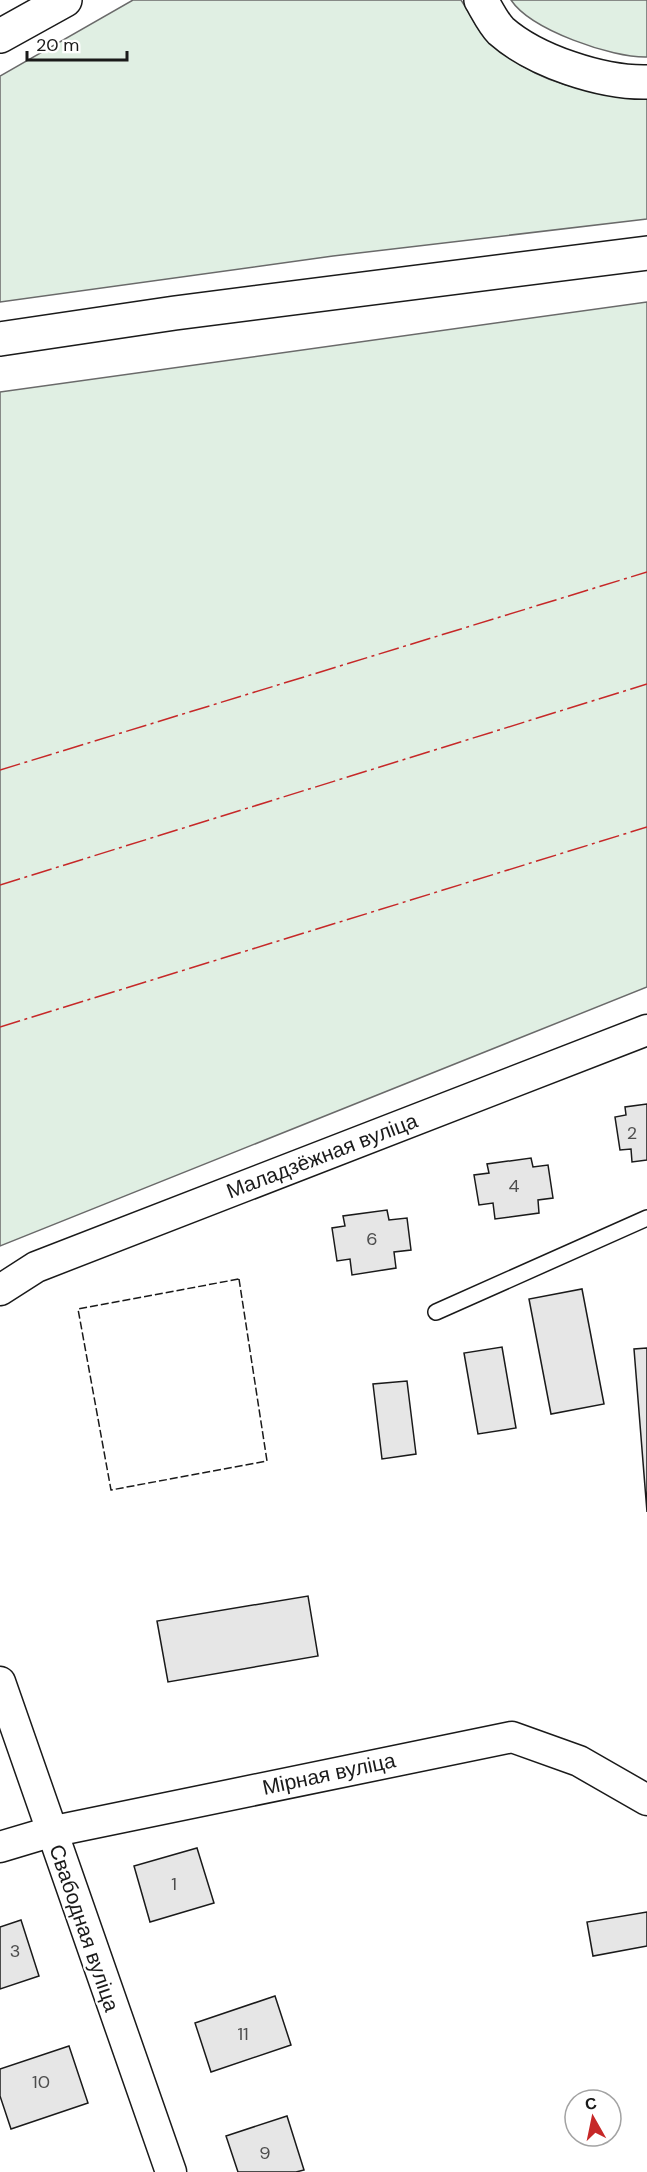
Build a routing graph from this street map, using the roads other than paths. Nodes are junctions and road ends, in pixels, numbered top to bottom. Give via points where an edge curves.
1 (65, 0) edge
2 (481, 0) edge
3 (0, 36) edge
4 (647, 82) edge
5 (647, 252) edge
6 (0, 339) edge
7 (647, 1030) edge
8 (647, 1218) edge
9 (0, 1290) edge
10 (436, 1312) dead end
11 (0, 1682) edge
12 (647, 1800) edge
13 (50, 1832) junction
14 (0, 1847) edge
15 (171, 2172) edge

1 - 3 highway
2 - 4 highway via 500,30 542,59 582,71
5 - 6 highway
7 - 9 street, Маладзёжная вуліца via 36,1267
8 - 10 lane
11 - 13 street, Свабодная вуліца
12 - 13 street, Мірная вуліца via 579,1761 512,1737
13 - 14 street, Мірная вуліца
13 - 15 street, Свабодная вуліца

